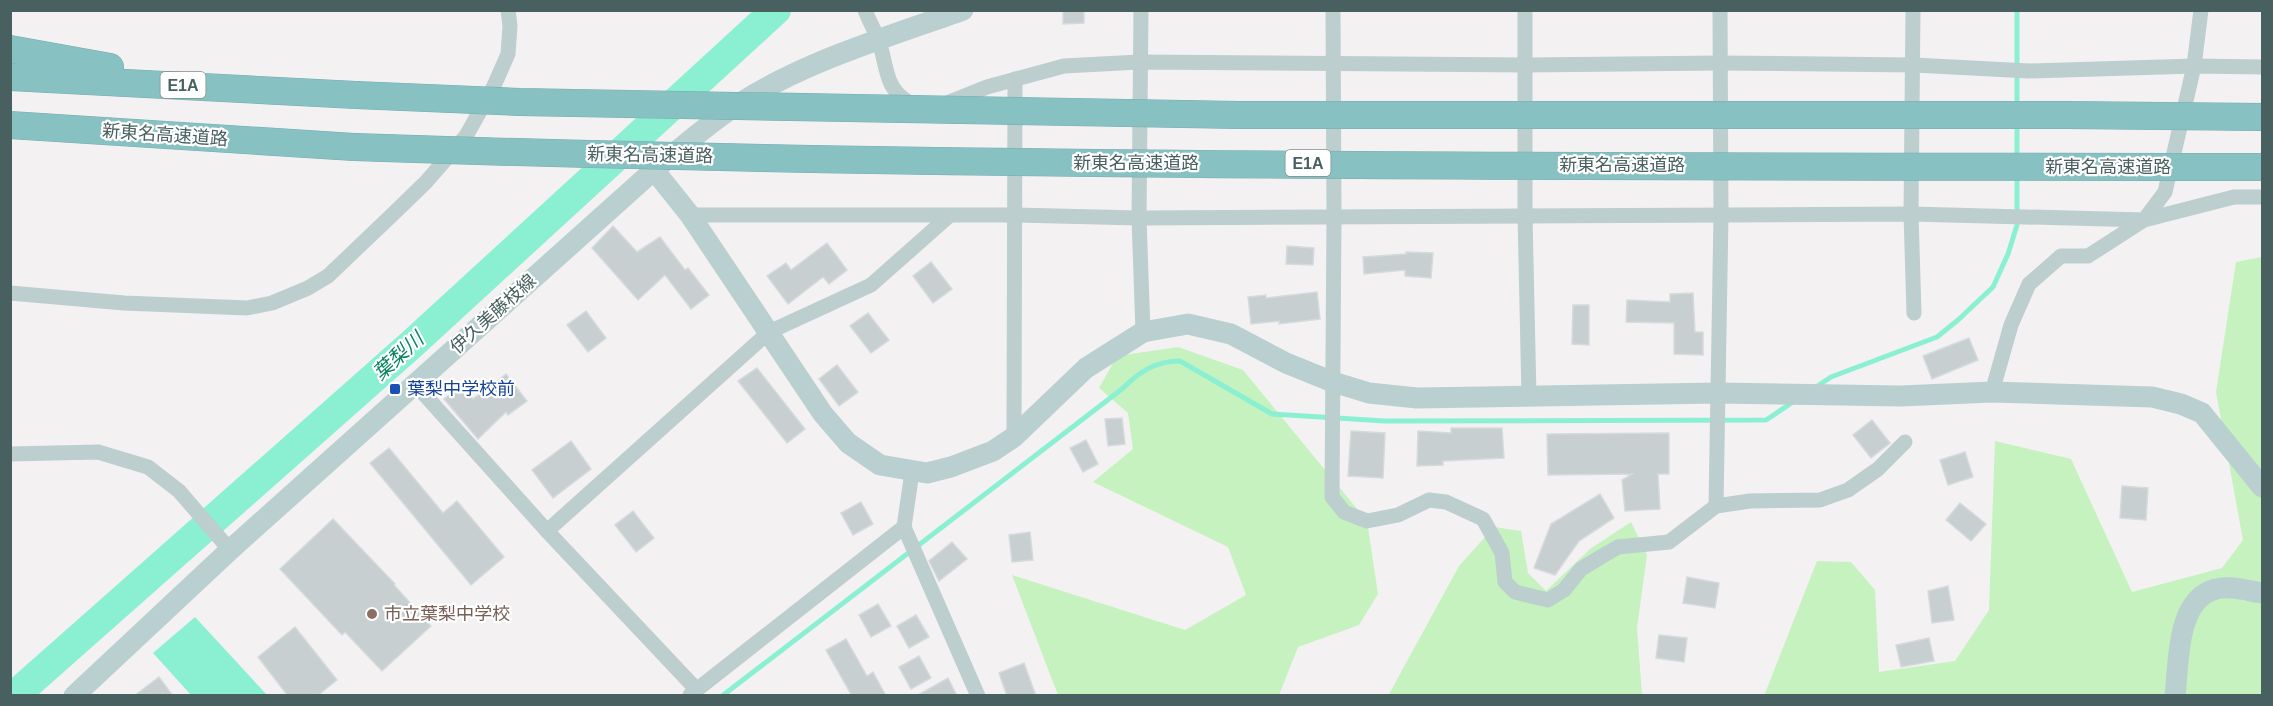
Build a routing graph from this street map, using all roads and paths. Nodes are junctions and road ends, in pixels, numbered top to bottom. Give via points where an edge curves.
1 (508, 10) edge
2 (865, 10) edge
3 (963, 10) edge
4 (1141, 10) edge
5 (1333, 10) edge
6 (1525, 10) edge
7 (1720, 10) edge
8 (1913, 10) edge
9 (2200, 10) edge
10 (879, 41) junction
11 (10, 49) edge
12 (1139, 62) junction
13 (1334, 63) junction
14 (1720, 63) junction
15 (1525, 65) junction
16 (1914, 65) junction
17 (2194, 66) junction
18 (2262, 67) edge
19 (10, 77) edge
20 (1015, 79) junction
21 (208, 86) junction
22 (2262, 117) edge
23 (10, 125) edge
24 (2262, 167) edge
25 (654, 170) junction
26 (2262, 197) edge
27 (1911, 214) junction
28 (690, 215) junction
29 (1015, 215) junction
30 (1525, 215) junction
31 (949, 216) junction
32 (1721, 216) junction
33 (1335, 217) junction
34 (1139, 218) junction
35 (2144, 220) junction
36 (10, 293) edge
37 (1914, 313) dead end
38 (769, 332) junction
39 (1143, 332) junction
40 (1333, 382) junction
41 (415, 384) junction
42 (1992, 392) junction
43 (1718, 393) junction
44 (1529, 397) junction
45 (1014, 437) junction
46 (1905, 442) dead end
47 (10, 454) edge
48 (912, 472) junction
49 (2262, 487) edge
50 (1716, 506) junction
51 (904, 527) junction
52 (547, 531) junction
53 (230, 550) junction
54 (2262, 593) edge
55 (693, 693) edge
56 (74, 696) edge
57 (978, 696) edge
58 (2175, 696) edge

1 - 36 street via 508,54 466,136 393,214 328,276 308,288 272,303 247,308
2 - 10 street
3 - 10 street, 伊久美藤枝線
4 - 12 street
5 - 13 street
6 - 15 street
7 - 14 street
8 - 16 street
9 - 17 street
10 - 20 street via 887,75 899,98 914,105 956,101
10 - 25 street, 伊久美藤枝線 via 805,68 742,102
11 - 21 highway
12 - 13 street
12 - 20 street via 1064,66
12 - 34 street
13 - 15 street
13 - 33 street
14 - 15 street
14 - 16 street
14 - 32 street
15 - 30 street
16 - 17 street via 2029,71
16 - 27 street
17 - 18 street
17 - 35 street via 2165,192
19 - 21 highway, E1A
20 - 29 street
21 - 22 highway, E1A, bridge via 520,102 1251,115
23 - 24 highway, 新東名高速道路 / E1A, bridge via 516,153 1002,162
25 - 28 street
25 - 41 street, 伊久美藤枝線
26 - 35 street via 2234,197
27 - 32 street
27 - 35 street
27 - 37 street
28 - 31 street
28 - 38 street
29 - 31 street
29 - 34 street
29 - 45 street
30 - 32 street
30 - 33 street
30 - 44 street
31 - 38 street via 871,285
32 - 43 street
33 - 34 street
33 - 40 street
34 - 39 street
35 - 42 street via 2088,256 2061,256 2029,284 2011,325
38 - 48 street via 823,414 848,442 880,465
38 - 52 street
39 - 40 street via 1188,324 1231,334
39 - 45 street via 1086,368
40 - 44 street via 1369,393 1417,398
40 - 50 street via 1332,497 1344,512 1366,521 1398,514 1429,500 1465,510 1483,519 1502,553 1505,582 1515,592 1548,600 1564,590 1581,569 1618,547 1669,542
41 - 52 street
41 - 53 street, 伊久美藤枝線
42 - 43 street via 1901,396
42 - 49 street via 2152,397 2181,404 2202,413
43 - 44 street
43 - 50 street
45 - 48 street via 951,467
46 - 50 street via 1863,480 1820,500 1750,501
47 - 53 street via 98,452 148,467 179,491
48 - 51 street
51 - 55 street
51 - 57 street
52 - 55 street
53 - 56 street, 伊久美藤枝線
54 - 58 street via 2218,588 2193,602 2186,616

